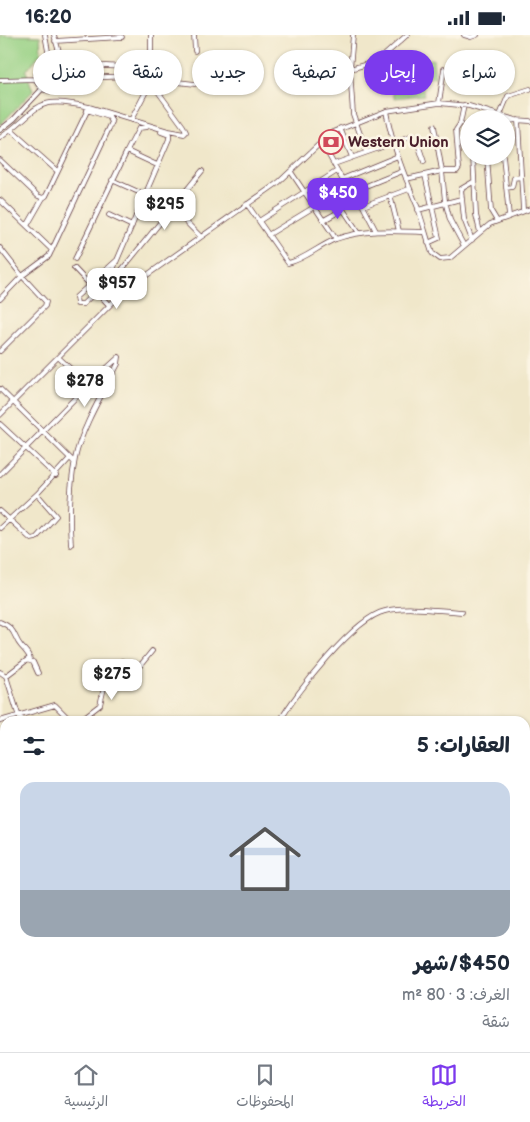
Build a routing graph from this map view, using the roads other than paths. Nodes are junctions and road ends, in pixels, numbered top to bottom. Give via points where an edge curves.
1 (45, 35) edge
2 (54, 35) edge
3 (151, 35) edge
4 (194, 35) edge
5 (353, 35) edge
6 (407, 35) edge
7 (464, 35) edge
8 (477, 35) edge
9 (122, 37) dead end
10 (56, 41) junction
11 (48, 50) edge
12 (58, 50) edge
13 (151, 50) edge
14 (195, 50) edge
15 (352, 50) edge
16 (354, 68) edge
17 (444, 69) dead end
18 (33, 79) edge
19 (0, 80) edge
20 (530, 89) edge
21 (36, 95) edge
22 (143, 95) edge
23 (162, 95) edge
24 (352, 95) edge
25 (439, 103) junction
26 (464, 105) junction
27 (88, 108) junction
28 (482, 110) edge
29 (502, 110) edge
30 (386, 111) junction
31 (131, 120) junction
32 (517, 120) joint
33 (530, 121) edge
34 (355, 123) junction
35 (434, 125) dead end
36 (340, 128) junction
37 (11, 130) junction
38 (0, 131) edge
39 (0, 138) edge
40 (321, 141) junction
41 (393, 142) junction
42 (127, 151) junction
43 (366, 151) junction
44 (398, 156) junction
45 (352, 157) junction
46 (0, 160) edge
47 (424, 162) dead end
48 (334, 164) junction
49 (157, 165) junction
50 (473, 165) edge
51 (489, 165) edge
52 (505, 165) edge
53 (56, 170) junction
54 (202, 171) dead end
55 (338, 171) junction
56 (403, 171) junction
57 (442, 171) junction
58 (291, 172) junction
59 (425, 175) junction
60 (520, 177) junction
61 (342, 179) junction
62 (406, 179) junction
63 (112, 180) junction
64 (473, 182) junction
65 (347, 187) junction
66 (506, 188) junction
67 (409, 189) junction
68 (306, 192) junction
69 (351, 192) junction
70 (145, 195) junction
71 (390, 195) junction
72 (334, 196) junction
73 (43, 197) junction
74 (460, 199) junction
75 (0, 200) edge
76 (445, 201) junction
77 (247, 204) junction
78 (363, 206) junction
79 (431, 206) junction
80 (315, 207) junction
81 (172, 208) junction
82 (342, 209) junction
83 (530, 209) edge
84 (418, 210) junction
85 (523, 210) junction
86 (110, 215) dead end
87 (508, 215) junction
88 (324, 220) junction
89 (259, 221) junction
90 (497, 221) junction
91 (27, 226) junction
92 (132, 226) junction
93 (376, 231) junction
94 (399, 231) junction
95 (424, 232) junction
96 (480, 232) junction
97 (359, 233) junction
98 (268, 235) junction
99 (200, 236) junction
100 (336, 239) junction
101 (472, 240) junction
102 (428, 243) junction
103 (464, 246) junction
104 (0, 247) edge
105 (52, 250) junction
106 (75, 259) dead end
107 (117, 261) junction
108 (74, 268) dead end
109 (22, 276) junction
110 (89, 284) junction
111 (96, 292) junction
112 (123, 292) junction
113 (0, 299) edge
114 (109, 305) junction
115 (0, 351) edge
116 (58, 357) junction
117 (88, 385) junction
118 (0, 389) edge
119 (14, 402) junction
120 (0, 415) edge
121 (0, 425) edge
122 (42, 430) junction
123 (25, 447) junction
124 (70, 458) junction
125 (74, 462) junction
126 (0, 473) edge
127 (56, 476) junction
128 (37, 494) junction
129 (0, 511) edge
130 (9, 520) junction
131 (0, 528) edge
132 (71, 545) dead end
133 (462, 612) dead end
134 (0, 622) edge
135 (152, 651) dead end
136 (30, 660) junction
137 (0, 672) edge
138 (38, 673) dead end
139 (6, 676) junction
140 (18, 714) junction
141 (13, 716) edge
142 (66, 716) edge
143 (86, 716) edge
144 (284, 716) edge

1 - 11 street
2 - 10 street
3 - 13 street
4 - 14 street
5 - 15 street
6 - 16 street via 378,61
7 - 8 street
9 - 10 street
10 - 12 street
17 - 25 street
18 - 19 street
20 - 29 street via 508,96
21 - 38 street
22 - 31 street
23 - 31 street via 185,133
24 - 34 street
25 - 26 street
25 - 30 street
26 - 28 street
26 - 57 street via 456,130 459,168 457,171
27 - 31 street
27 - 37 street via 52,101 36,107
27 - 53 street
27 - 105 street via 111,118 112,122
30 - 34 street
30 - 41 street
32 - 33 street
32 - 60 street
34 - 36 street
34 - 43 street
35 - 57 street
36 - 40 street
36 - 45 street
37 - 39 street
37 - 53 street
40 - 48 street
40 - 58 street
41 - 43 street
41 - 44 street
41 - 47 street via 415,136
42 - 49 street
42 - 49 street via 138,128 144,126 167,134 169,137
42 - 63 street
43 - 45 street
44 - 56 street
44 - 61 street
45 - 48 street
46 - 73 street via 38,196
48 - 55 street
49 - 70 street
50 - 64 street
51 - 90 street via 492,211
52 - 66 street
53 - 73 street
54 - 81 street
55 - 61 street
55 - 68 street
56 - 62 street
56 - 69 street
57 - 59 street
57 - 76 street
58 - 68 street
58 - 77 street
59 - 62 street
59 - 79 street
60 - 66 street via 514,178 512,187
60 - 85 street
61 - 65 street
62 - 67 street
63 - 70 street
63 - 106 street
64 - 74 street via 461,187
64 - 96 street
65 - 69 street
65 - 72 street
66 - 87 street
67 - 71 street
67 - 84 street
68 - 80 street
68 - 89 street
69 - 78 street
70 - 92 street
71 - 78 street
71 - 94 street
72 - 80 street
72 - 82 street
73 - 91 street
74 - 76 street
74 - 101 street
75 - 91 street
76 - 79 street
76 - 103 street via 450,220
77 - 89 street
77 - 99 street
78 - 93 street
79 - 84 street
79 - 102 street via 439,238
80 - 88 street
80 - 98 street
81 - 99 street
81 - 112 street via 120,272 118,279
82 - 88 street
82 - 97 street
83 - 85 street
84 - 95 street
85 - 87 street
86 - 92 street
87 - 90 street
88 - 100 street
89 - 98 street
90 - 96 street
91 - 105 street
92 - 107 street
93 - 94 street
93 - 97 street
94 - 95 street
95 - 102 street
96 - 101 street
97 - 100 street
98 - 100 street via 289,263
99 - 112 street
101 - 103 street
102 - 103 street via 432,253 440,259 450,258
104 - 109 street
105 - 109 street via 49,256
107 - 110 street
107 - 111 street via 109,279
108 - 110 street
109 - 113 street
109 - 115 street via 46,299 46,303
110 - 111 street
110 - 111 street via 76,297 77,304 83,304
111 - 114 street
112 - 114 street
114 - 116 street
116 - 117 street
116 - 119 street
117 - 122 street
117 - 125 street via 119,357
118 - 119 street
119 - 120 street
119 - 122 street
121 - 123 street
122 - 123 street
122 - 124 street
123 - 126 street
123 - 127 street
124 - 125 street
124 - 127 street
125 - 132 street via 69,518
127 - 128 street
128 - 130 street
128 - 130 street via 56,514 38,536 30,538
129 - 130 street
130 - 131 street
133 - 144 street via 393,609 366,619 308,681
134 - 136 street via 13,631
135 - 143 street via 139,667 122,661 105,683 100,705
136 - 138 street
136 - 139 street
137 - 139 street
139 - 140 street
140 - 141 street
140 - 142 street via 55,705

